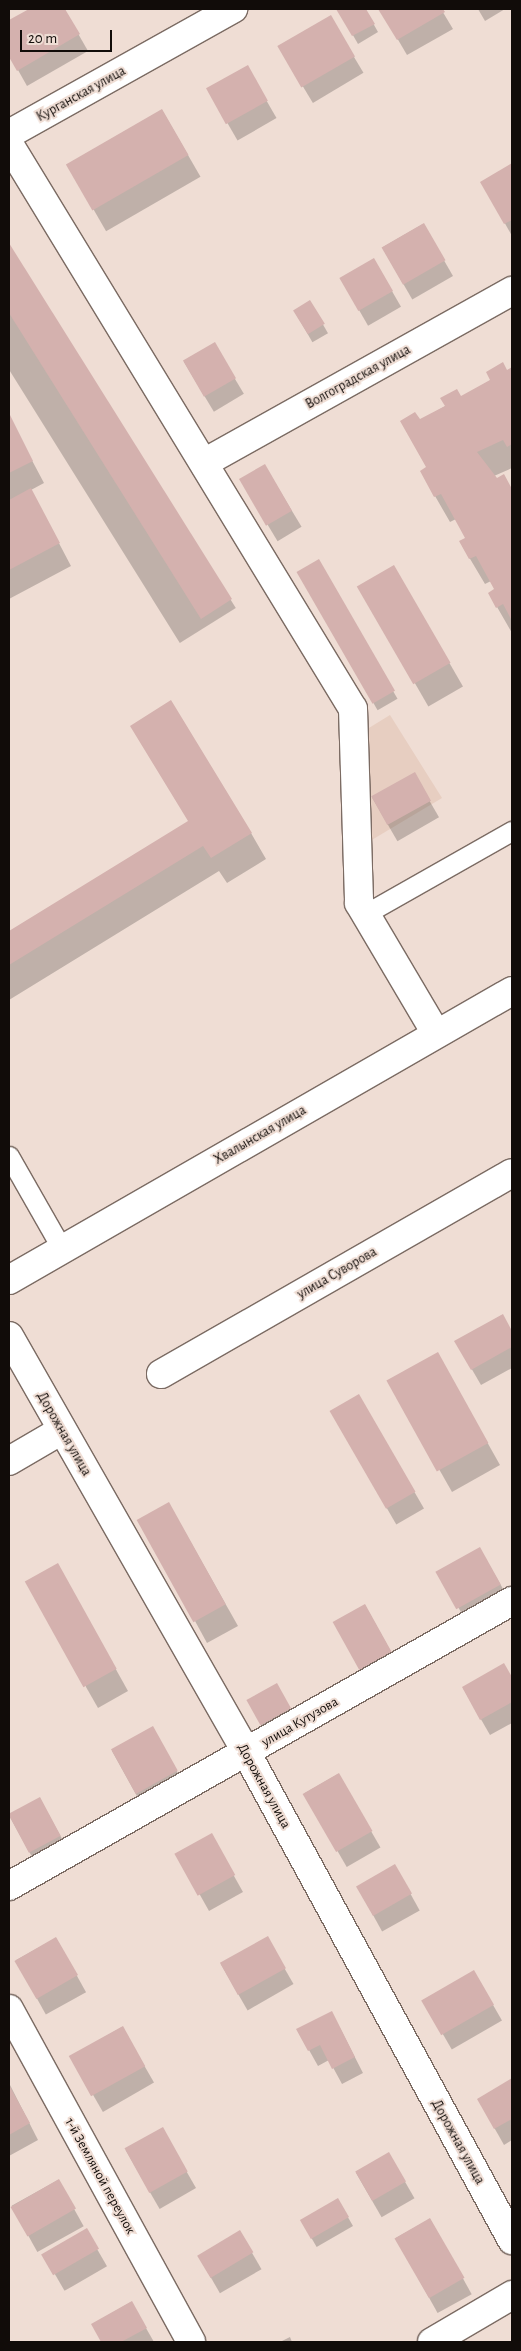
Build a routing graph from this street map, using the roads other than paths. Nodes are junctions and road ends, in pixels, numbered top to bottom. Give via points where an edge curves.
1 (233, 9) edge
2 (9, 134) edge
3 (9, 144) edge
4 (512, 292) edge
5 (204, 463) junction
6 (512, 831) edge
7 (366, 914) junction
8 (512, 991) edge
9 (436, 1032) junction
10 (9, 1156) edge
11 (512, 1173) edge
12 (62, 1249) junction
13 (9, 1280) edge
14 (9, 1336) edge
15 (162, 1374) dead end
16 (62, 1430) junction
17 (9, 1461) edge
18 (512, 1603) edge
19 (246, 1752) junction
20 (9, 1886) edge
21 (9, 2009) edge
22 (512, 2240) edge
23 (512, 2296) edge
24 (191, 2342) edge
25 (432, 2342) edge

1 - 2 street, Курганская улица
3 - 5 street
4 - 5 street, Волгоградская улица
5 - 7 street via 353,710 359,902
6 - 7 lane
7 - 9 street
8 - 9 street, Хвалынская улица
9 - 12 street, Хвалынская улица
10 - 12 lane
11 - 15 street, улица Суворова
12 - 13 street, Хвалынская улица
14 - 16 street, Дорожная улица
16 - 17 street
16 - 19 street, Дорожная улица
18 - 19 street, улица Кутузова
19 - 20 street, улица Кутузова
19 - 22 street, Дорожная улица
21 - 24 street, 1-й Земляной переулок
23 - 25 street

